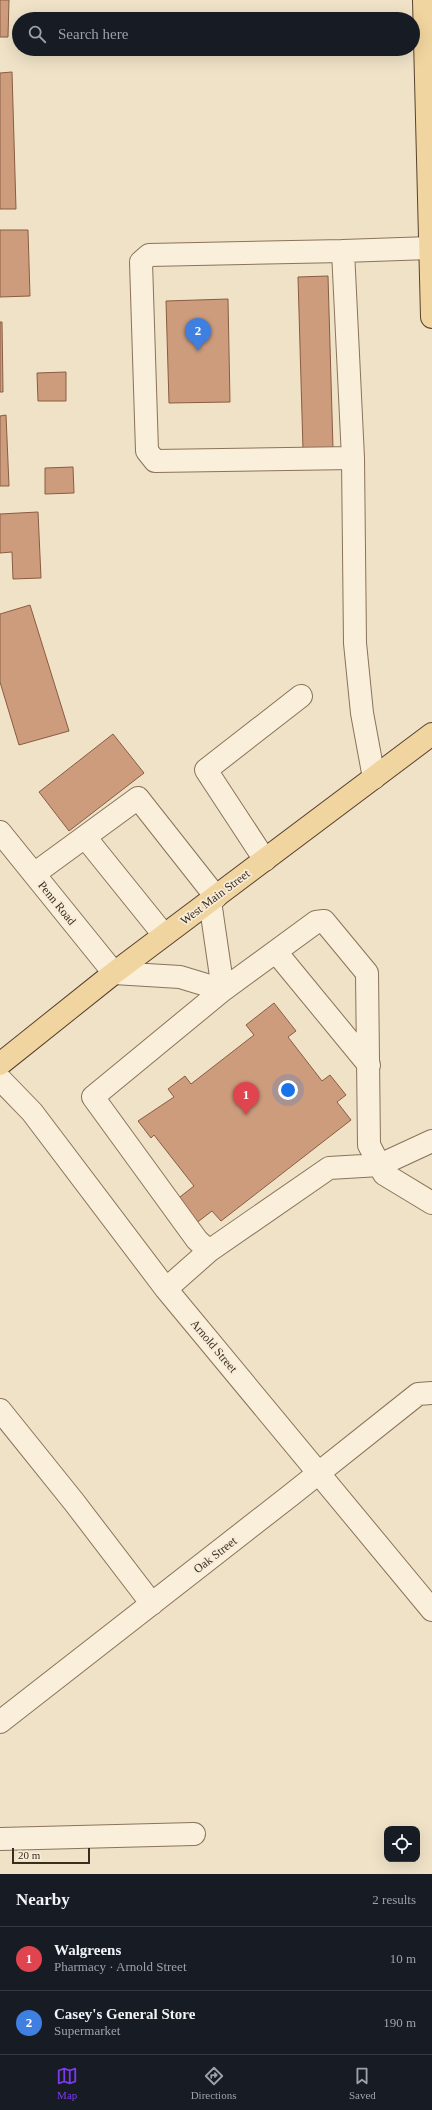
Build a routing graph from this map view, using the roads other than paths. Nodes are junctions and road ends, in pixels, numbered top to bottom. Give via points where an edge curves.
1 (427, 10) edge
2 (430, 248) junction
3 (343, 252) junction
4 (432, 317) edge
5 (354, 458) junction
6 (301, 696) dead end
7 (432, 734) edge
8 (374, 778) junction
9 (0, 832) edge
10 (85, 837) junction
11 (265, 860) junction
12 (34, 874) junction
13 (213, 899) junction
14 (164, 935) junction
15 (276, 952) junction
16 (114, 973) junction
17 (223, 990) junction
18 (0, 1064) edge
19 (368, 1065) junction
20 (0, 1079) edge
21 (432, 1141) edge
22 (380, 1165) junction
23 (432, 1203) edge
24 (208, 1252) junction
25 (166, 1288) junction
26 (432, 1393) edge
27 (0, 1410) edge
28 (320, 1472) junction
29 (152, 1604) junction
30 (432, 1610) edge
31 (0, 1722) edge
32 (194, 1834) dead end
33 (0, 1839) edge

1 - 2 main road
2 - 3 street
2 - 4 main road
3 - 5 street
3 - 5 street via 149,254 141,262 147,451 155,461
5 - 8 street via 355,642 362,713
6 - 11 street via 206,770
7 - 8 main road, West Main Street
8 - 11 main road, West Main Street
9 - 12 street, Penn Road
10 - 12 street
10 - 13 street via 138,798
10 - 14 street
11 - 13 main road, West Main Street
12 - 16 street, Penn Road
13 - 14 main road, West Main Street
13 - 17 street
14 - 16 main road, West Main Street
15 - 17 street
15 - 19 street
15 - 19 street via 316,922 324,922 367,973
16 - 17 street via 180,977
16 - 18 main road, West Main Street
17 - 24 street via 93,1097
19 - 22 street via 369,1145
20 - 25 street, Arnold Street via 32,1112
21 - 22 street
22 - 23 street via 384,1174
22 - 24 street via 329,1168
24 - 25 street
25 - 28 street, Arnold Street
26 - 28 street, Oak Street via 418,1394
27 - 29 street
28 - 29 street, Oak Street
28 - 30 street, Arnold Street
29 - 31 street, Oak Street
32 - 33 street

